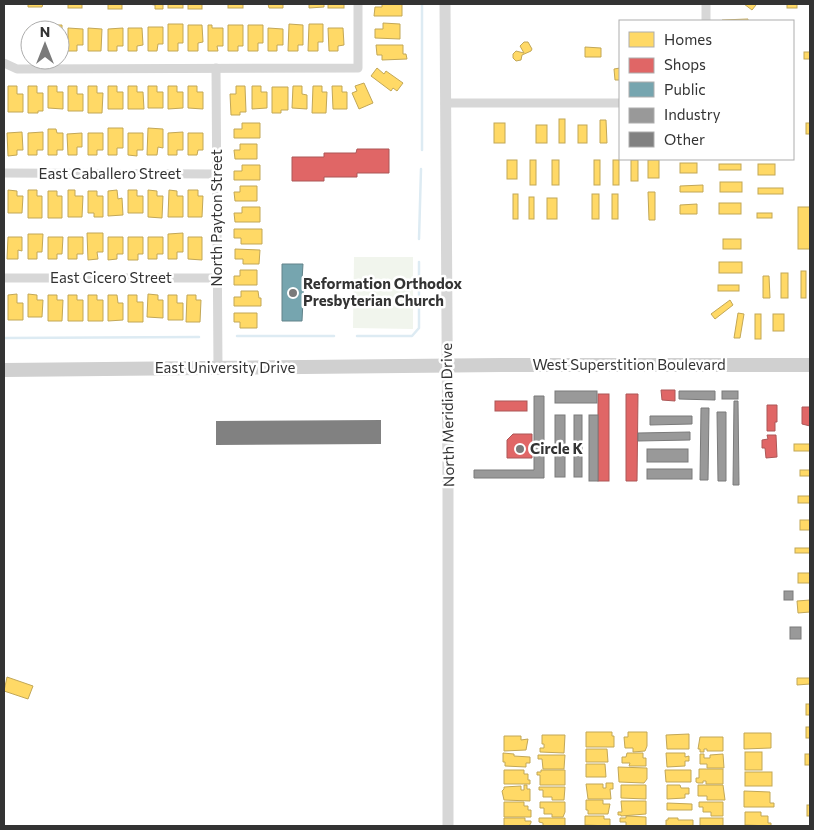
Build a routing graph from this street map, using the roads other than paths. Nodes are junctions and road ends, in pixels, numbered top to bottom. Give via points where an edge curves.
1 (358, 4) edge
2 (445, 4) edge
3 (706, 4) edge
4 (706, 20) edge
5 (4, 63) edge
6 (216, 68) junction
7 (619, 103) edge
8 (445, 104) junction
9 (4, 173) edge
10 (216, 174) junction
11 (4, 278) edge
12 (217, 278) junction
13 (810, 365) edge
14 (447, 366) junction
15 (218, 368) junction
16 (4, 370) edge
17 (448, 826) edge

1 - 6 street via 358,68
2 - 8 street, North Meridian Drive
3 - 4 street
5 - 6 street via 17,69
6 - 10 street, North Payton Street
7 - 8 street
8 - 14 street, North Meridian Drive
9 - 10 street, East Caballero Street
10 - 12 street, North Payton Street
11 - 12 street, East Cicero Street
12 - 15 street, North Payton Street
13 - 14 main road, West Superstition Boulevard
14 - 15 main road, East University Drive
14 - 17 street, North Meridian Drive
15 - 16 main road, East University Drive

